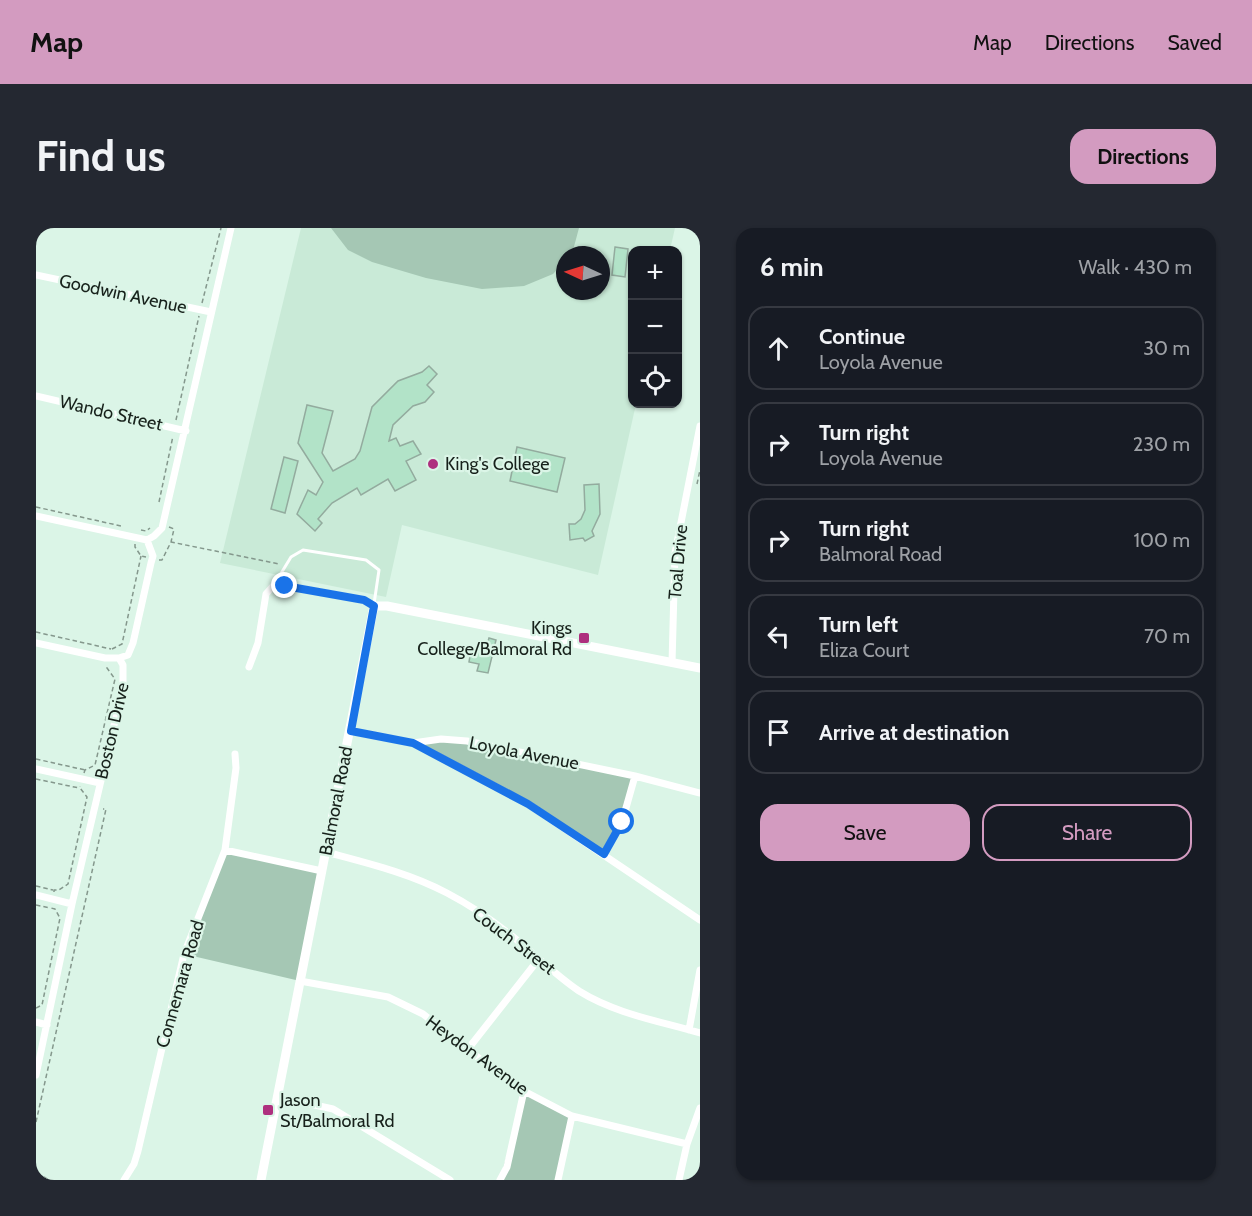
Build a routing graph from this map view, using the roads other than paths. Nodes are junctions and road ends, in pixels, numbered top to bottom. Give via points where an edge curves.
1 (231, 228) edge
2 (36, 275) edge
3 (211, 312) junction
4 (36, 396) edge
5 (186, 431) junction
6 (700, 431) edge
7 (36, 516) edge
8 (147, 540) junction
9 (273, 586) junction
10 (374, 606) junction
11 (36, 643) edge
12 (119, 658) junction
13 (672, 663) junction
14 (249, 667) dead end
15 (700, 668) edge
16 (351, 731) junction
17 (413, 743) junction
18 (235, 754) dead end
19 (36, 769) edge
20 (635, 776) junction
21 (100, 783) junction
22 (700, 793) edge
23 (225, 850) junction
24 (326, 852) junction
25 (604, 854) junction
26 (322, 871) junction
27 (36, 895) edge
28 (72, 903) junction
29 (700, 920) edge
30 (538, 960) junction
31 (700, 970) edge
32 (300, 981) junction
33 (36, 1022) edge
34 (47, 1025) junction
35 (689, 1030) junction
36 (700, 1033) edge
37 (468, 1049) junction
38 (36, 1075) edge
39 (524, 1091) junction
40 (278, 1097) junction
41 (700, 1108) edge
42 (572, 1116) junction
43 (687, 1144) junction
44 (124, 1180) edge
45 (261, 1180) edge
46 (450, 1180) edge
47 (500, 1180) edge
48 (558, 1180) edge
49 (679, 1180) edge

1 - 3 street
2 - 3 street, Goodwin Avenue
3 - 5 street
4 - 5 street, Wando Street
5 - 8 street via 162,526 159,533
6 - 13 street, Toal Drive via 675,552
7 - 8 street
8 - 12 street, Boston Drive via 152,558 133,644 128,655
9 - 10 street via 364,600
9 - 10 lane via 291,557 303,550 366,561 379,570
9 - 14 street via 266,594 258,643
10 - 13 street
10 - 16 street, Balmoral Road
11 - 12 street
12 - 21 street, Boston Drive via 123,665 123,687
13 - 15 street
16 - 17 street, Loyola Avenue
16 - 24 street, Balmoral Road
17 - 20 street, Loyola Avenue via 467,741
17 - 25 street, Loyola Avenue via 528,804
18 - 23 street, Connemara Road
19 - 21 street
20 - 22 street, Loyola Avenue
20 - 25 street via 622,822
21 - 28 street, Boston Drive
23 - 26 street
23 - 44 street, Connemara Road via 184,954 138,1151
24 - 26 street, Balmoral Road
24 - 30 street, Couch Street via 448,893 513,937
25 - 29 street, Loyola Avenue
26 - 32 street, Balmoral Road
27 - 28 street
28 - 34 street, Boston Drive
30 - 35 street, Couch Street via 596,1000
30 - 37 street
31 - 35 street
32 - 37 street, Heydon Avenue via 388,998 423,1014
32 - 40 street, Balmoral Road
33 - 34 street
34 - 38 street, Boston Drive
35 - 36 street, Couch Street
37 - 39 street, Heydon Avenue
39 - 42 street, Heydon Avenue
39 - 47 street via 507,1167
40 - 45 street, Balmoral Road
40 - 46 street via 333,1109
41 - 43 street
42 - 43 street, Heydon Avenue
42 - 48 street
43 - 49 street

